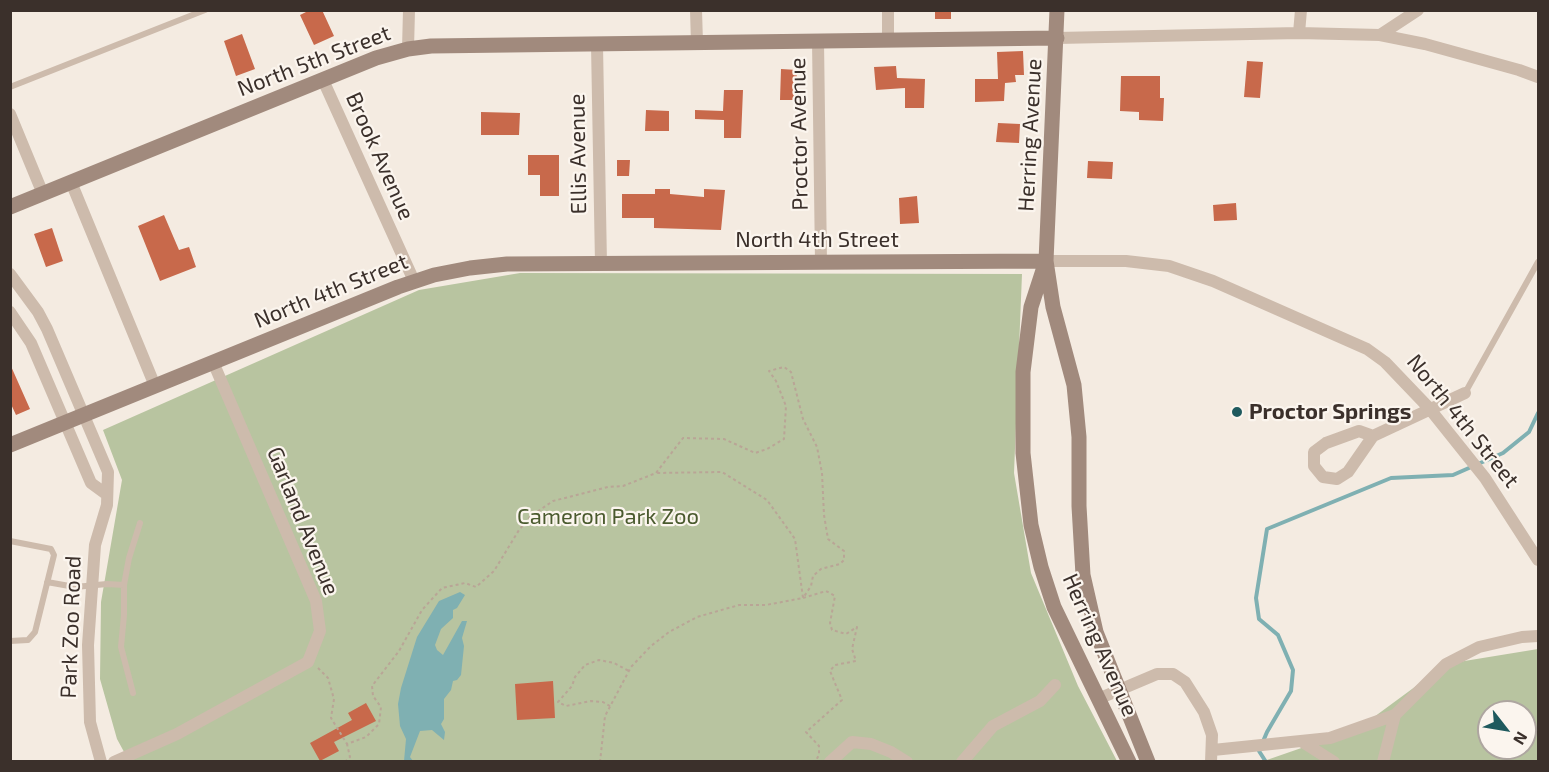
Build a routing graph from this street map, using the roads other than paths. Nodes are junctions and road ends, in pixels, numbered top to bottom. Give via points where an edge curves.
1 (205, 10) edge
2 (409, 10) edge
3 (696, 10) edge
4 (888, 10) edge
5 (1057, 10) edge
6 (1301, 10) edge
7 (1418, 10) edge
8 (1299, 33) junction
9 (1380, 35) junction
10 (1057, 38) junction
11 (888, 40) junction
12 (818, 41) junction
13 (697, 43) junction
14 (597, 45) junction
15 (408, 49) junction
16 (1539, 77) edge
17 (323, 80) junction
18 (10, 87) edge
19 (10, 114) edge
20 (72, 182) junction
21 (43, 194) junction
22 (10, 207) edge
23 (1046, 261) junction
24 (821, 262) junction
25 (1539, 262) edge
26 (601, 264) junction
27 (10, 274) edge
28 (414, 281) junction
29 (10, 312) edge
30 (213, 362) junction
31 (155, 386) junction
32 (1465, 393) joint
33 (1430, 408) junction
34 (83, 415) junction
35 (65, 423) junction
36 (1373, 436) junction
37 (10, 445) edge
38 (106, 494) junction
39 (140, 524) dead end
40 (10, 541) edge
41 (1539, 561) edge
42 (47, 582) junction
43 (124, 585) junction
44 (92, 586) junction
45 (1538, 636) edge
46 (10, 641) edge
47 (1055, 685) dead end
48 (1119, 689) junction
49 (133, 693) dead end
50 (1098, 699) junction
51 (1395, 716) junction
52 (1300, 741) junction
53 (1212, 756) edge
54 (1148, 761) edge
55 (101, 762) edge
56 (114, 762) edge
57 (830, 762) edge
58 (907, 762) edge
59 (962, 762) edge
60 (1129, 762) edge
61 (1334, 762) edge
62 (1383, 762) edge

1 - 18 lane
2 - 15 street
3 - 13 street
4 - 11 street
5 - 10 main road, Herring Avenue
6 - 8 street
7 - 9 street
8 - 9 street, North 5th Street
8 - 10 street, North 5th Street
9 - 16 street, North 5th Street
10 - 11 main road, North 5th Street
10 - 23 main road, Herring Avenue
11 - 12 main road, North 5th Street
12 - 13 main road, North 5th Street
12 - 24 street, Proctor Avenue
13 - 14 main road, North 5th Street
14 - 15 main road, North 5th Street
14 - 26 street, Ellis Avenue
15 - 17 main road, North 5th Street
17 - 20 main road, North 5th Street
17 - 28 street, Brook Avenue
19 - 21 street
20 - 21 main road, North 5th Street
20 - 31 street
21 - 22 main road, North 5th Street
23 - 24 main road, North 4th Street
23 - 33 street, North 4th Street via 1126,261 1169,266 1213,281 1367,349
23 - 48 main road, Herring Avenue via 1053,307 1074,386 1083,575 1096,632
23 - 50 main road, Herring Avenue via 1031,307 1023,372 1026,492 1041,567 1054,607
24 - 26 main road, North 4th Street
25 - 32 lane
26 - 28 main road, North 4th Street via 470,267
27 - 34 street, Park Zoo Road via 39,312
28 - 30 main road, North 4th Street
29 - 35 street via 31,343
30 - 31 main road, North 4th Street
30 - 56 street, Garland Avenue via 316,601 320,631 308,662 177,734
31 - 34 main road, North 4th Street
32 - 33 street
33 - 36 street
33 - 41 street, North 4th Street via 1485,478
34 - 35 main road, North 4th Street
34 - 38 street, Park Zoo Road via 108,472
35 - 37 main road, North 4th Street
35 - 38 street via 91,483
36 - 36 street via 1359,430 1326,443 1314,452 1314,466 1323,477 1337,479 1348,472
38 - 44 street, Park Zoo Road via 107,505 95,545
39 - 43 lane
40 - 42 lane via 51,549 54,555
42 - 44 lane
42 - 46 lane via 35,633 28,640
43 - 44 lane
43 - 49 lane via 121,647
44 - 55 street, Park Zoo Road via 88,645 90,722
45 - 51 street via 1479,647 1446,664
47 - 59 street via 1040,701 993,726
48 - 50 street
48 - 53 street via 1157,674 1173,674 1185,682 1204,712 1212,735
48 - 54 main road, Herring Avenue
50 - 60 main road, Herring Avenue
51 - 52 street via 1330,738
51 - 62 street
52 - 53 street via 1245,747
52 - 61 street
57 - 58 street via 852,742 871,744

